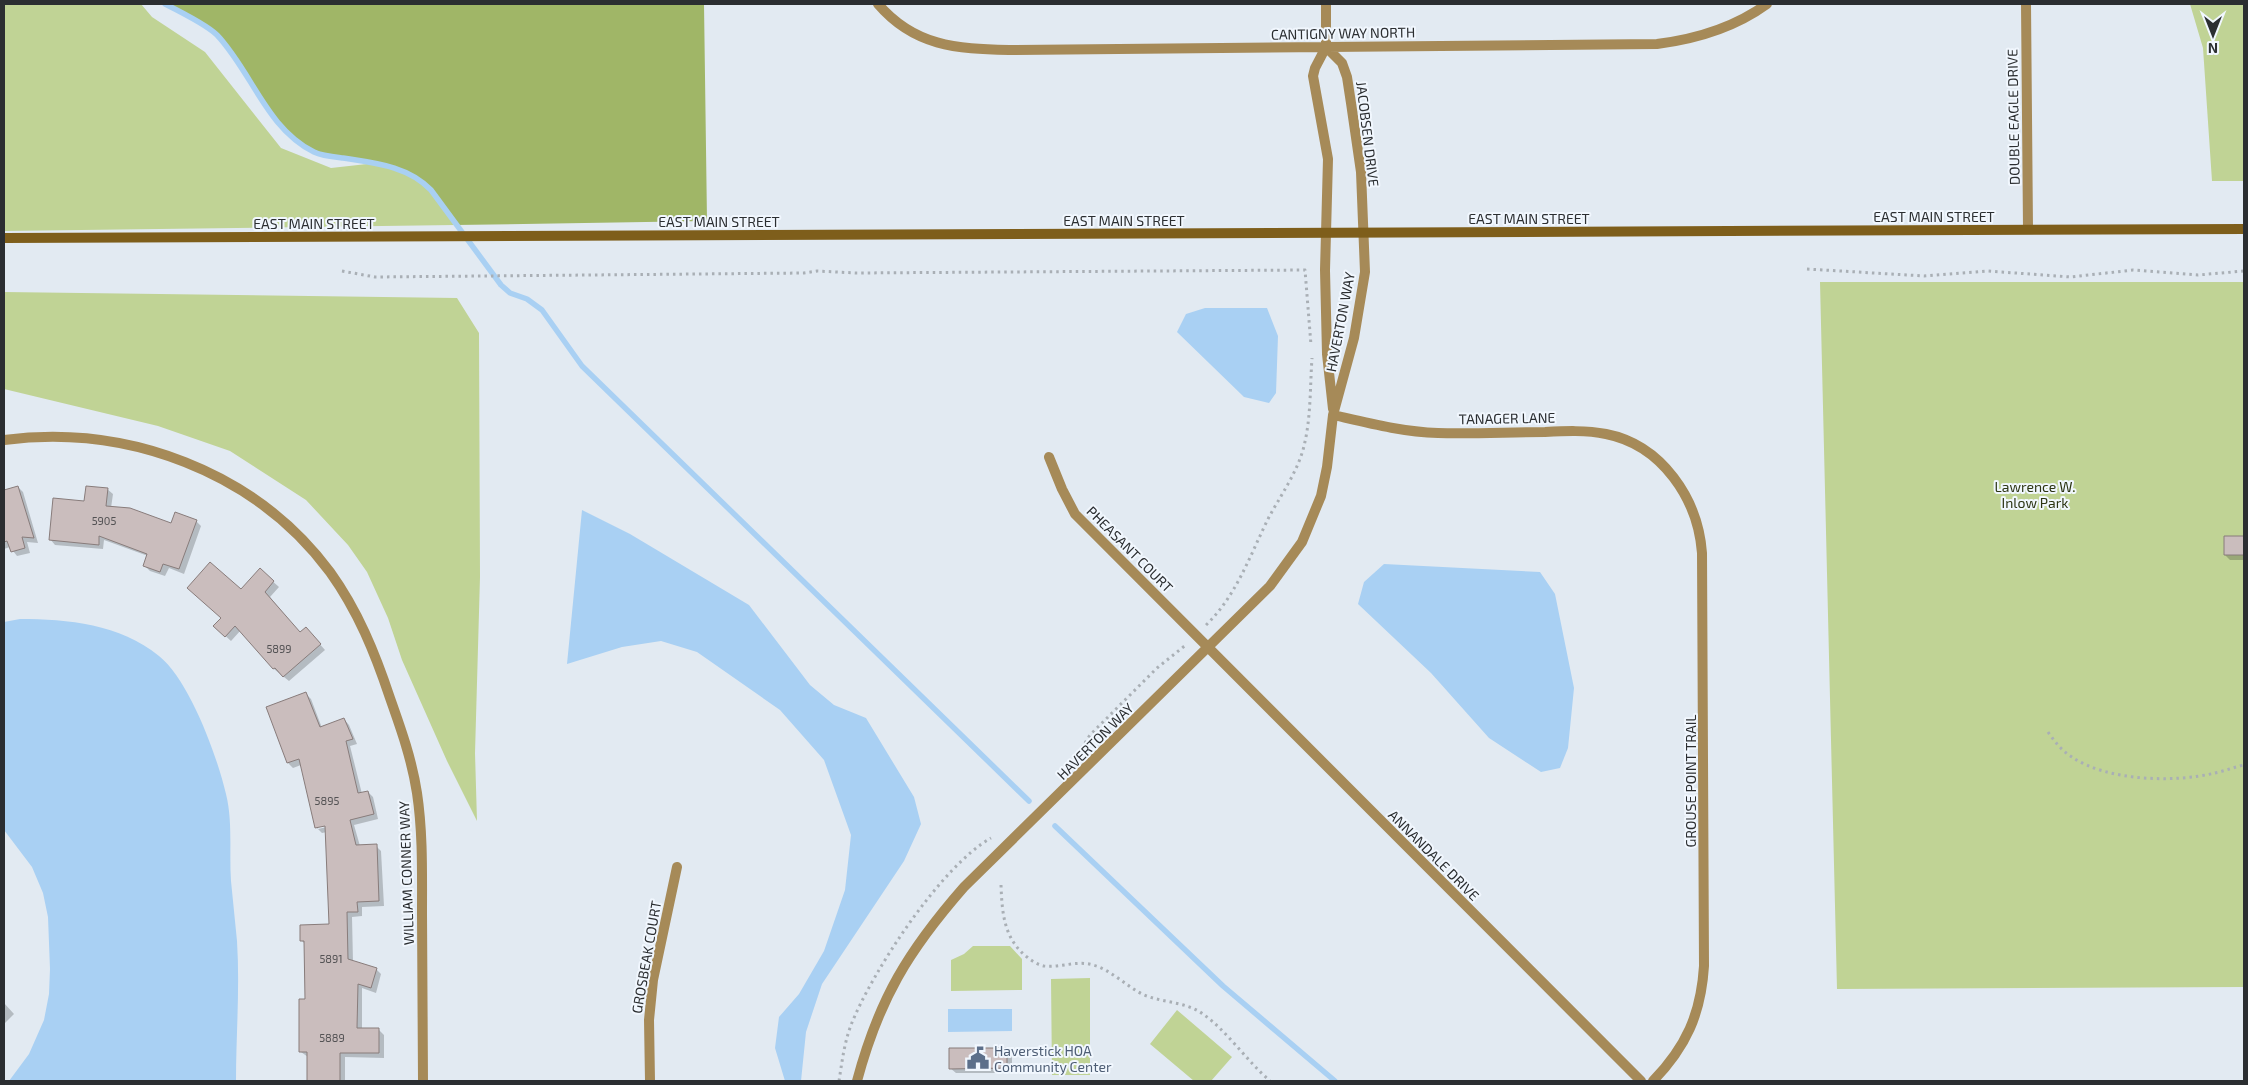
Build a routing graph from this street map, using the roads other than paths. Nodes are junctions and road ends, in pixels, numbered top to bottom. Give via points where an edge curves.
1 (878, 4) edge
2 (1326, 4) edge
3 (1767, 4) edge
4 (2026, 4) edge
5 (1326, 47) junction
6 (2244, 229) edge
7 (2028, 230) junction
8 (1363, 232) junction
9 (1326, 233) junction
10 (4, 238) edge
11 (1333, 415) junction
12 (4, 440) edge
13 (1049, 457) dead end
14 (1671, 474) joint
15 (1209, 648) junction
16 (677, 867) dead end
17 (423, 1081) edge
18 (650, 1081) edge
19 (857, 1081) edge
20 (1641, 1081) edge
21 (1652, 1081) edge

1 - 5 street, CANTIGNY WAY NORTH via 914,34 940,44 983,50
2 - 5 street
3 - 5 street, CANTIGNY WAY NORTH via 1724,28 1678,42
4 - 7 street, DOUBLE EAGLE DRIVE
5 - 8 street, JACOBSEN DRIVE via 1342,63 1347,77 1359,155
5 - 9 street via 1313,76 1328,159
6 - 7 main road, EAST MAIN STREET
7 - 8 main road, EAST MAIN STREET
8 - 9 main road, EAST MAIN STREET
8 - 11 street, HAVERTON WAY via 1365,272 1354,338
9 - 10 main road, EAST MAIN STREET
9 - 11 street, HAVERTON WAY via 1327,354
11 - 14 street, TANAGER LANE via 1382,426 1432,432 1606,434 1632,444 1657,460
11 - 15 street, HAVERTON WAY via 1323,489 1302,542 1270,586
12 - 17 street, WILLIAM CONNER WAY via 51,436 97,439 152,450 195,465 229,482 266,508 317,556 335,580 369,638 414,776 420,814 422,866
13 - 15 street, PHEASANT COURT via 1075,514
14 - 21 street, GROUSE POINT TRAIL via 1693,511 1700,530 1702,553 1704,966 1700,1002 1690,1028 1672,1061
15 - 19 street, HAVERTON WAY via 964,887 940,915 893,982
15 - 20 street, ANNANDALE DRIVE
16 - 18 street, GROSBEAK COURT via 652,988

